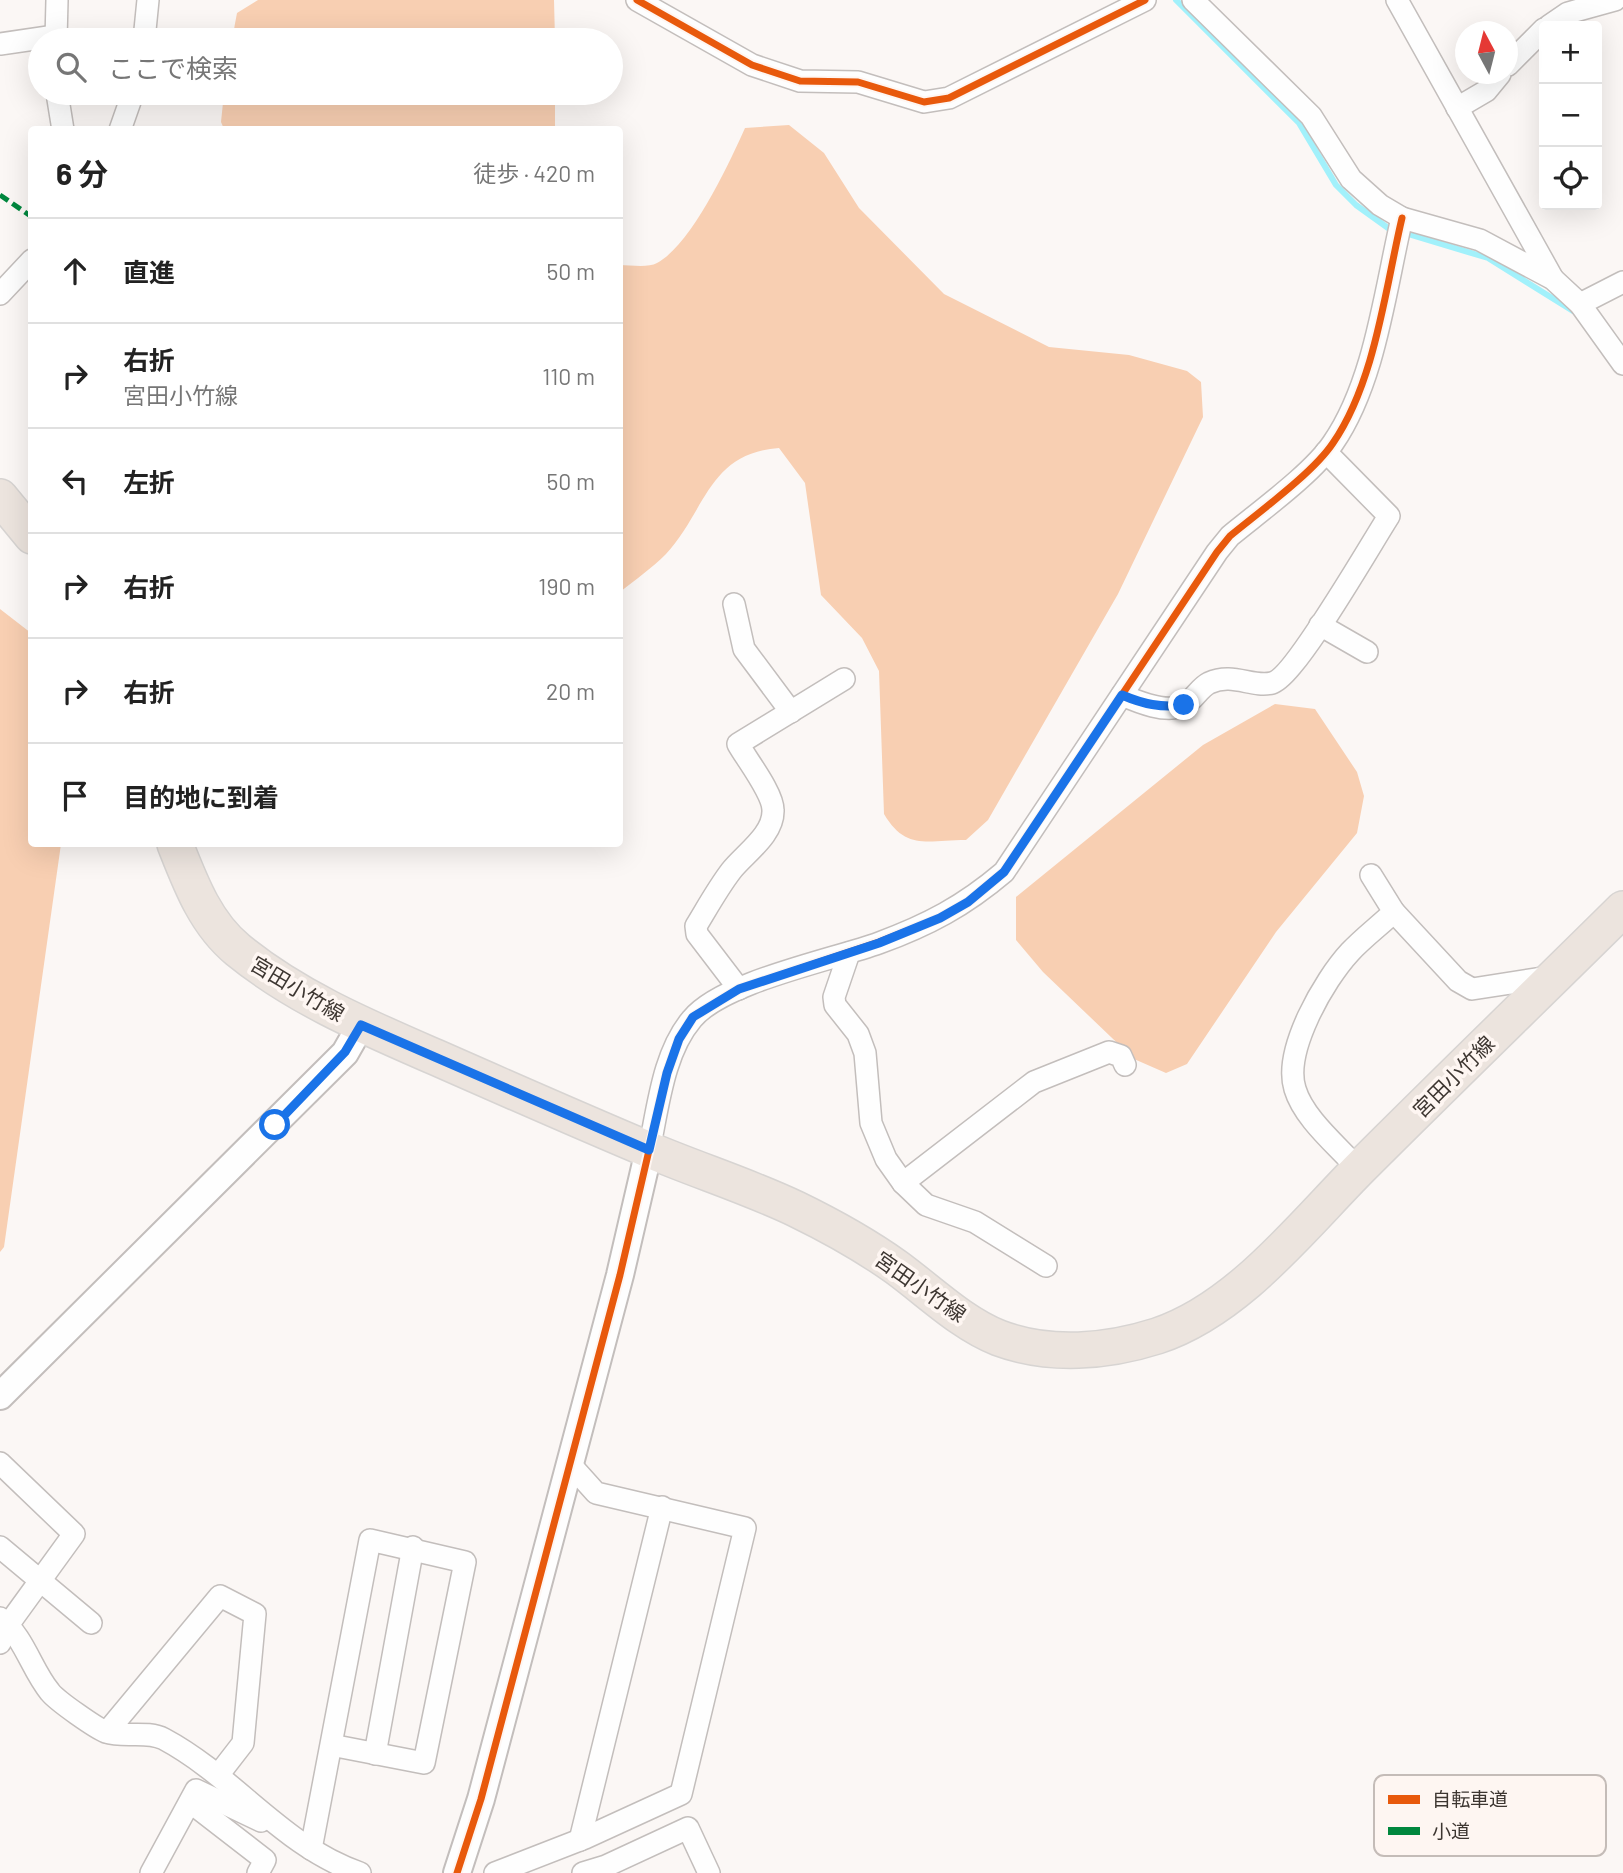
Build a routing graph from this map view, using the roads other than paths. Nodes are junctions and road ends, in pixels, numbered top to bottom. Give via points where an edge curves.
1 (57, 0) edge
2 (148, 0) edge
3 (637, 0) edge
4 (1144, 0) edge
5 (1193, 0) edge
6 (1397, 0) edge
7 (1615, 0) edge
8 (1556, 21) edge
9 (56, 28) edge
10 (145, 28) edge
11 (1539, 34) edge
12 (28, 41) edge
13 (0, 44) edge
14 (1518, 54) edge
15 (1492, 84) edge
16 (59, 105) edge
17 (129, 105) edge
18 (1457, 108) junction
19 (63, 126) edge
20 (121, 126) edge
21 (1402, 218) junction
22 (28, 264) edge
23 (1553, 279) junction
24 (1623, 282) edge
25 (0, 293) edge
26 (1580, 304) junction
27 (1623, 364) edge
28 (1326, 452) junction
29 (734, 604) dead end
30 (1320, 625) junction
31 (1367, 652) dead end
32 (844, 679) dead end
33 (1122, 695) junction
34 (791, 712) junction
35 (175, 847) edge
36 (1371, 875) dead end
37 (1623, 909) edge
38 (1394, 912) junction
39 (849, 953) junction
40 (1555, 976) junction
41 (739, 989) junction
42 (361, 1025) junction
43 (1125, 1065) dead end
44 (649, 1150) junction
45 (1358, 1169) junction
46 (903, 1183) junction
47 (1046, 1266) dead end
48 (0, 1396) edge
49 (569, 1463) junction
50 (0, 1464) edge
51 (662, 1507) junction
52 (0, 1547) edge
53 (413, 1547) junction
54 (42, 1581) junction
55 (91, 1623) dead end
56 (3, 1629) edge
57 (107, 1732) junction
58 (331, 1745) junction
59 (375, 1754) junction
60 (219, 1774) junction
61 (190, 1802) junction
62 (283, 1832) junction
63 (580, 1840) junction
64 (311, 1849) junction
65 (347, 1871) edge
66 (151, 1873) edge
67 (257, 1873) edge
68 (457, 1873) edge
69 (495, 1873) edge
70 (583, 1873) edge
71 (709, 1873) edge

1 - 9 street
2 - 10 street
3 - 4 street via 752,65 800,81 858,82 924,102 949,99
5 - 21 street via 1311,116 1351,179
6 - 18 street
7 - 8 street via 1568,13
11 - 14 street
12 - 13 street
15 - 18 street
16 - 19 street
17 - 20 street
18 - 23 street
21 - 23 street via 1480,240
21 - 28 street via 1366,371 1351,413
22 - 25 street
23 - 26 street
24 - 26 street
26 - 27 street
28 - 30 street via 1389,516
28 - 33 street via 1230,537
29 - 34 street via 744,649
30 - 31 street
30 - 33 street via 1282,678 1272,683 1224,678 1206,684 1184,705 1166,707
32 - 34 street
33 - 39 street via 1004,872 940,918
34 - 41 street via 738,744 768,795 774,809 772,819 765,834 730,872 696,926 697,934
35 - 42 main road, 宮田小竹線 via 196,895 234,947 311,999
36 - 38 street
37 - 40 main road, 宮田小竹線
38 - 40 street via 1458,981 1472,989
38 - 45 street via 1349,953 1318,996 1292,1069 1295,1090 1306,1110
39 - 41 street
39 - 46 street via 835,1005 858,1034 865,1053 871,1123 886,1159
40 - 45 main road, 宮田小竹線
41 - 44 street via 693,1017 679,1039
42 - 44 main road, 宮田小竹線
42 - 48 street via 328,1071
43 - 46 street via 1121,1056 1109,1052 1034,1082
44 - 45 main road, 宮田小竹線 via 792,1207 847,1235 999,1338 1083,1351 1117,1348 1163,1334 1208,1312 1272,1259
44 - 49 street
46 - 47 street via 926,1205 975,1222
49 - 51 street via 596,1493
49 - 68 street via 481,1799
50 - 54 street via 74,1534
51 - 63 street
51 - 63 street via 745,1528 681,1794
52 - 54 street
53 - 58 street via 370,1540
53 - 59 street
53 - 59 street via 466,1562 424,1763
54 - 55 street
54 - 56 street
56 - 57 street via 50,1693
57 - 60 street via 162,1738
57 - 60 street via 220,1596 255,1614 243,1743
58 - 59 street
58 - 64 street
60 - 62 street
61 - 62 street via 196,1790
61 - 66 street
61 - 67 street via 265,1860
62 - 64 street
63 - 69 street
64 - 65 street
70 - 71 street via 688,1828

